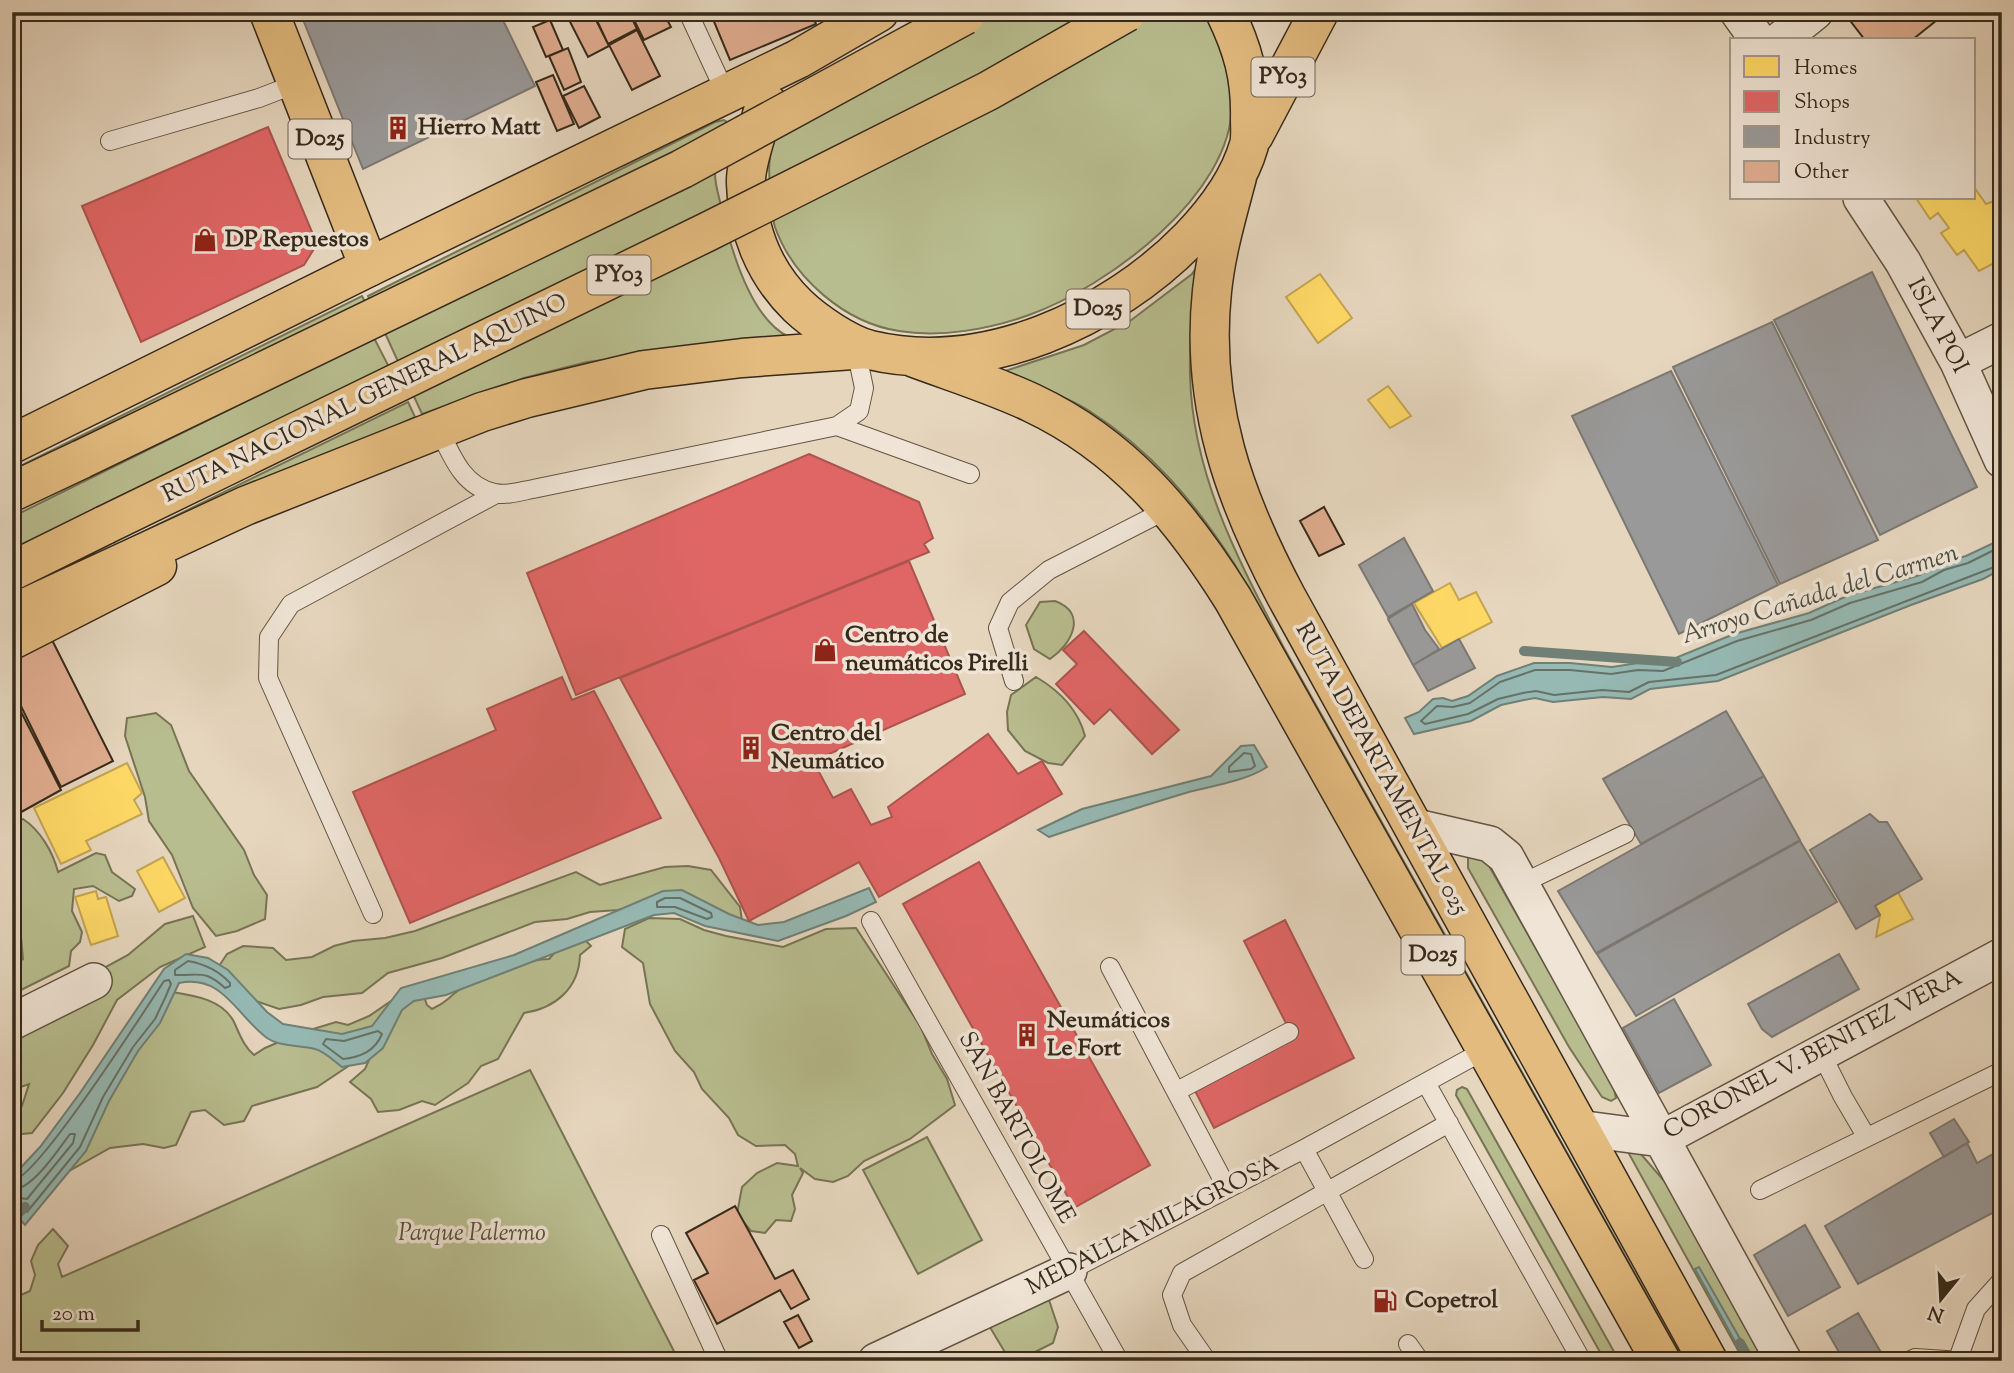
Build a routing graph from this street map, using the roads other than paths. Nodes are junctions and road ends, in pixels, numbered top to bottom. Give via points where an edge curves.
1 (269, 12) edge
2 (688, 12) edge
3 (971, 12) edge
4 (1127, 12) edge
5 (1225, 12) edge
6 (1319, 12) edge
7 (1738, 12) edge
8 (1815, 12) edge
9 (866, 15) edge
10 (1757, 38) edge
11 (1782, 38) edge
12 (798, 59) junction
13 (298, 83) junction
14 (726, 94) junction
15 (110, 141) dead end
16 (1243, 160) junction
17 (1862, 200) edge
18 (369, 267) junction
19 (2002, 340) edge
20 (861, 350) junction
21 (912, 357) junction
22 (1958, 362) junction
23 (837, 426) junction
24 (439, 429) junction
25 (12, 444) edge
26 (401, 445) junction
27 (2002, 460) edge
28 (970, 474) dead end
29 (12, 492) edge
30 (496, 494) junction
31 (1170, 508) junction
32 (12, 571) edge
33 (12, 614) edge
34 (12, 640) edge
35 (1014, 681) dead end
36 (1412, 826) junction
37 (1625, 834) dead end
38 (1521, 884) junction
39 (373, 915) dead end
40 (871, 920) dead end
41 (2002, 956) edge
42 (1110, 967) dead end
43 (94, 981) dead end
44 (12, 1022) edge
45 (1289, 1032) dead end
46 (1487, 1049) junction
47 (1821, 1053) junction
48 (2002, 1070) edge
49 (1426, 1083) junction
50 (1177, 1091) junction
51 (1449, 1123) junction
52 (1578, 1128) junction
53 (1866, 1136) junction
54 (1661, 1139) junction
55 (1304, 1149) junction
56 (1227, 1188) junction
57 (1327, 1191) junction
58 (1759, 1191) dead end
59 (661, 1235) dead end
60 (1364, 1259) dead end
61 (1069, 1271) junction
62 (2002, 1280) edge
63 (1408, 1344) dead end
64 (1959, 1360) edge
65 (719, 1361) edge
66 (876, 1361) edge
67 (1119, 1361) edge
68 (1207, 1361) edge
69 (1420, 1361) edge
70 (1583, 1361) edge
71 (1661, 1361) edge
72 (1708, 1361) edge
73 (1784, 1361) edge
74 (1909, 1361) edge

1 - 13 main road, D025
2 - 14 lane
3 - 29 main road, bridge via 682,169
4 - 32 main road, RUTA NACIONAL GENERAL AQUINO / PY03, bridge via 988,91 707,232
5 - 16 main road, D025 via 1240,44 1250,88
6 - 16 main road, PY03
7 - 10 street
8 - 11 street
9 - 12 main road, D025
12 - 14 main road
12 - 20 main road, D025 via 763,111 745,180 750,223 762,258 783,292 816,323
13 - 15 lane
13 - 18 main road, D025
14 - 18 main road
16 - 21 main road, D025 via 1205,222 1171,257 1123,295 1029,340 979,352
16 - 36 main road, RUTA DEPARTAMENTAL 025 / D025 via 1222,233 1212,291 1209,337 1220,432 1233,483 1255,535
17 - 22 street, ISLA POI via 1903,262
18 - 25 main road
19 - 22 street
20 - 21 main road, D025
20 - 23 lane via 864,388 859,411
20 - 24 main road, RUTA NACIONAL GENERAL AQUINO via 644,370 559,388
21 - 31 main road, RUTA DEPARTAMENTAL 025 / D025 via 1033,404 1081,431
22 - 27 street, ISLA POI
23 - 28 lane
23 - 30 lane
24 - 26 main road, RUTA NACIONAL GENERAL AQUINO
24 - 30 lane via 454,461 473,484
26 - 33 main road, RUTA NACIONAL GENERAL AQUINO via 246,506
26 - 34 main road
30 - 39 lane via 291,604 270,637 268,678
31 - 35 lane via 1049,570 1010,602 998,628
31 - 46 main road, RUTA DEPARTAMENTAL 025 / D025 via 1233,599
36 - 38 street via 1490,844 1506,857
36 - 52 main road, RUTA DEPARTAMENTAL 025 / D025
37 - 38 lane
38 - 54 street
40 - 61 lane, SAN BARTOLOME
41 - 47 street, CORONEL V. BENITEZ VERA
42 - 50 lane
43 - 44 street
45 - 50 lane
46 - 49 lane, MEDALLA MILAGROSA
46 - 71 main road, RUTA DEPARTAMENTAL 025 / D025
47 - 53 lane
47 - 54 street, CORONEL V. BENITEZ VERA
48 - 53 lane
49 - 51 lane
49 - 55 lane, MEDALLA MILAGROSA
50 - 56 lane
51 - 57 lane
51 - 70 lane
52 - 54 street, CORONEL V. BENITEZ VERA
52 - 72 main road, RUTA DEPARTAMENTAL 025 / D025
53 - 58 lane
54 - 73 street
55 - 56 lane, MEDALLA MILAGROSA
55 - 57 lane
56 - 61 lane, MEDALLA MILAGROSA
57 - 60 lane
57 - 68 lane via 1182,1273 1172,1295 1182,1325
59 - 65 lane
61 - 66 street, MEDALLA MILAGROSA
61 - 67 lane, SAN BARTOLOME
62 - 64 lane via 1976,1308
63 - 69 lane
64 - 74 lane

